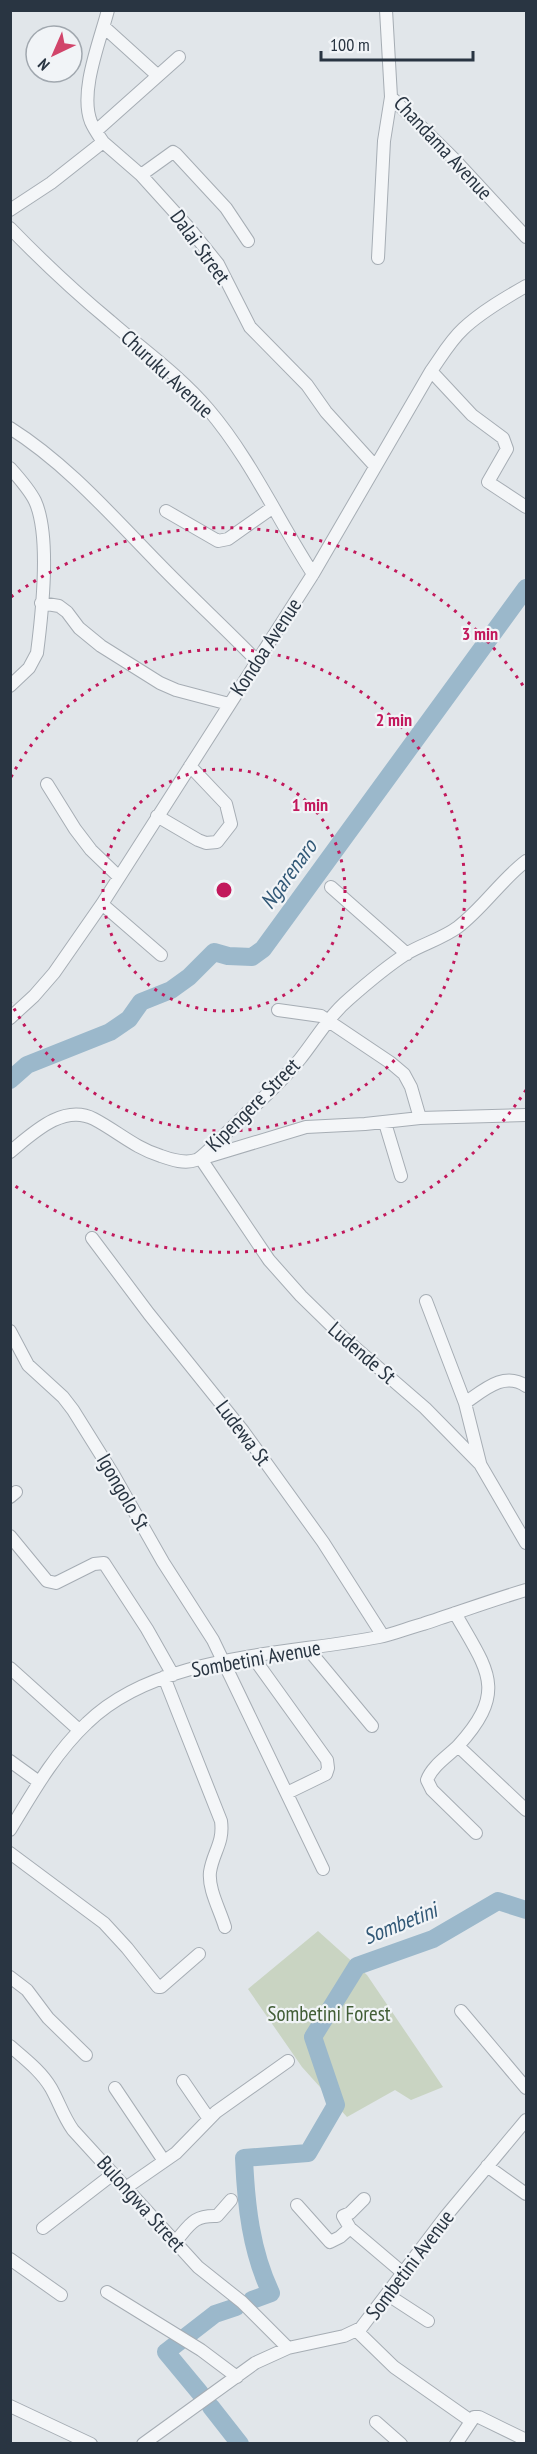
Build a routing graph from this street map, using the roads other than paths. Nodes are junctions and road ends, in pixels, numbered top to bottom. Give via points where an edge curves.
1 (108, 10) edge
2 (386, 10) edge
3 (104, 27) junction
4 (179, 57) dead end
5 (157, 75) junction
6 (391, 97) junction
7 (96, 131) junction
8 (103, 142) junction
9 (141, 175) junction
10 (10, 210) edge
11 (10, 228) edge
12 (526, 237) edge
13 (248, 241) dead end
14 (378, 258) dead end
15 (526, 285) edge
16 (431, 371) junction
17 (10, 428) edge
18 (375, 466) junction
19 (10, 468) edge
20 (526, 507) edge
21 (272, 508) junction
22 (166, 511) dead end
23 (313, 574) junction
24 (41, 603) junction
25 (257, 661) junction
26 (10, 686) edge
27 (229, 704) junction
28 (190, 766) junction
29 (47, 784) dead end
30 (157, 816) junction
31 (526, 861) edge
32 (119, 877) junction
33 (331, 887) dead end
34 (102, 904) junction
35 (407, 954) junction
36 (161, 955) dead end
37 (278, 1010) dead end
38 (10, 1018) edge
39 (328, 1022) junction
40 (526, 1115) edge
41 (420, 1118) junction
42 (385, 1123) junction
43 (10, 1152) edge
44 (199, 1159) junction
45 (401, 1176) dead end
46 (92, 1238) dead end
47 (426, 1300) dead end
48 (10, 1331) edge
49 (526, 1386) edge
50 (465, 1402) junction
51 (480, 1464) junction
52 (10, 1536) edge
53 (526, 1543) edge
54 (526, 1590) edge
55 (455, 1613) junction
56 (383, 1636) junction
57 (308, 1649) junction
58 (254, 1657) junction
59 (224, 1661) junction
60 (10, 1668) edge
61 (169, 1676) junction
62 (372, 1726) dead end
63 (79, 1730) junction
64 (458, 1746) junction
65 (10, 1761) edge
66 (39, 1782) junction
67 (287, 1793) junction
68 (526, 1810) edge
69 (10, 1830) edge
70 (476, 1833) dead end
71 (10, 1853) edge
72 (323, 1869) dead end
73 (225, 1927) dead end
74 (199, 1954) dead end
75 (10, 1977) edge
76 (461, 2011) dead end
77 (10, 2046) edge
78 (86, 2055) dead end
79 (288, 2061) dead end
80 (183, 2081) dead end
81 (115, 2088) dead end
82 (526, 2088) edge
83 (209, 2119) junction
84 (526, 2120) edge
85 (164, 2161) junction
86 (488, 2166) junction
87 (113, 2174) junction
88 (127, 2187) junction
89 (526, 2194) edge
90 (364, 2199) dead end
91 (231, 2200) dead end
92 (297, 2205) dead end
93 (43, 2228) dead end
94 (350, 2229) junction
95 (175, 2242) junction
96 (10, 2259) edge
97 (403, 2273) junction
98 (107, 2292) dead end
99 (61, 2295) dead end
100 (388, 2295) junction
101 (428, 2321) dead end
102 (357, 2331) junction
103 (288, 2348) junction
104 (237, 2377) junction
105 (10, 2406) edge
106 (471, 2421) junction
107 (376, 2422) dead end
108 (526, 2440) edge
109 (91, 2444) edge
110 (143, 2444) edge
111 (401, 2444) edge
112 (456, 2444) edge

1 - 3 street, Dalai Street
2 - 6 street, Chandama Avenue
3 - 5 street
3 - 7 street, Dalai Street via 87,102
4 - 5 street
5 - 7 street
6 - 12 street, Chandama Avenue
6 - 14 street via 384,141
7 - 8 street, Dalai Street
8 - 9 street, Dalai Street
8 - 10 street
9 - 13 street via 173,152 226,208
9 - 18 street, Dalai Street via 218,264 250,327 307,385
11 - 21 street, Churuku Avenue via 207,408 239,450
15 - 16 street, Kondoa Avenue via 462,330
16 - 18 street, Kondoa Avenue
16 - 20 street via 472,415 506,442 505,454 488,482
17 - 25 street via 66,470
18 - 23 street, Kondoa Avenue
19 - 24 street via 34,501 41,518
21 - 22 street via 228,539 218,541
21 - 23 street, Churuku Avenue
23 - 25 street, Kondoa Avenue
24 - 26 street via 37,653 29,668
24 - 27 street via 59,606 101,645 160,683
25 - 27 street, Kondoa Avenue
27 - 28 street, Kondoa Avenue
28 - 30 street, Kondoa Avenue
28 - 30 street via 226,804 231,824 217,842 206,843
29 - 32 street via 80,836
30 - 32 street, Kondoa Avenue
31 - 35 street, Kipengere Street via 468,919
32 - 34 street, Kondoa Avenue
33 - 35 street
34 - 36 street
34 - 38 street, Kondoa Avenue via 54,973
35 - 39 street, Kipengere Street via 349,999
37 - 39 street via 315,1014
39 - 41 street via 404,1074
39 - 44 street, Kipengere Street via 274,1089
40 - 41 street
41 - 42 street
42 - 44 street via 306,1127
42 - 45 street
43 - 44 street, Kipengere Street via 50,1122 78,1114 93,1118 152,1154 172,1160
44 - 51 street, Ludende St via 269,1260 301,1296 425,1408
46 - 56 street, Ludewa St via 243,1431 323,1542
47 - 50 street
48 - 59 street, Igongolo St via 28,1365 73,1410
49 - 50 street via 505,1380
50 - 51 street
51 - 53 street, Ludende St
52 - 61 street via 47,1581 56,1583 104,1563 147,1629
54 - 55 street, Sombetini Avenue
55 - 56 street, Sombetini Avenue
55 - 64 street via 486,1669 490,1691 484,1712
56 - 57 street, Sombetini Avenue
57 - 58 street, Sombetini Avenue
57 - 62 street
58 - 59 street, Sombetini Avenue
58 - 67 street via 327,1760 326,1774
59 - 61 street, Sombetini Avenue
59 - 67 street, Igongolo St
60 - 63 street
61 - 63 street, Sombetini Avenue via 135,1689
61 - 73 street via 221,1821 223,1837 210,1875
63 - 66 street, Sombetini Avenue
64 - 68 street
64 - 70 street via 427,1780 432,1790
65 - 66 street
66 - 69 street, Sombetini Avenue
67 - 72 street, Igongolo St
71 - 74 street via 104,1923 158,1987
75 - 78 street via 27,1990 48,2018
76 - 82 street
77 - 87 street, Bulongwa Street via 43,2077 64,2118
79 - 83 street
80 - 83 street
81 - 85 street
83 - 85 street
84 - 86 street, Sombetini Avenue
85 - 88 street
86 - 89 street
86 - 97 street, Sombetini Avenue
87 - 88 street, Bulongwa Street
87 - 93 street
88 - 95 street, Bulongwa Street
90 - 94 street via 343,2216
91 - 95 street via 217,2216 193,2221
92 - 94 street via 330,2242
94 - 97 street
95 - 103 street, Bulongwa Street
96 - 99 street
97 - 100 street, Sombetini Avenue
98 - 104 street
100 - 101 street
100 - 102 street, Sombetini Avenue
102 - 103 street, Sombetini Avenue
102 - 106 street via 394,2367
103 - 104 street, Sombetini Avenue via 255,2363
104 - 110 street, Sombetini Avenue
105 - 109 street
106 - 108 street via 479,2417
106 - 112 street
107 - 111 street

